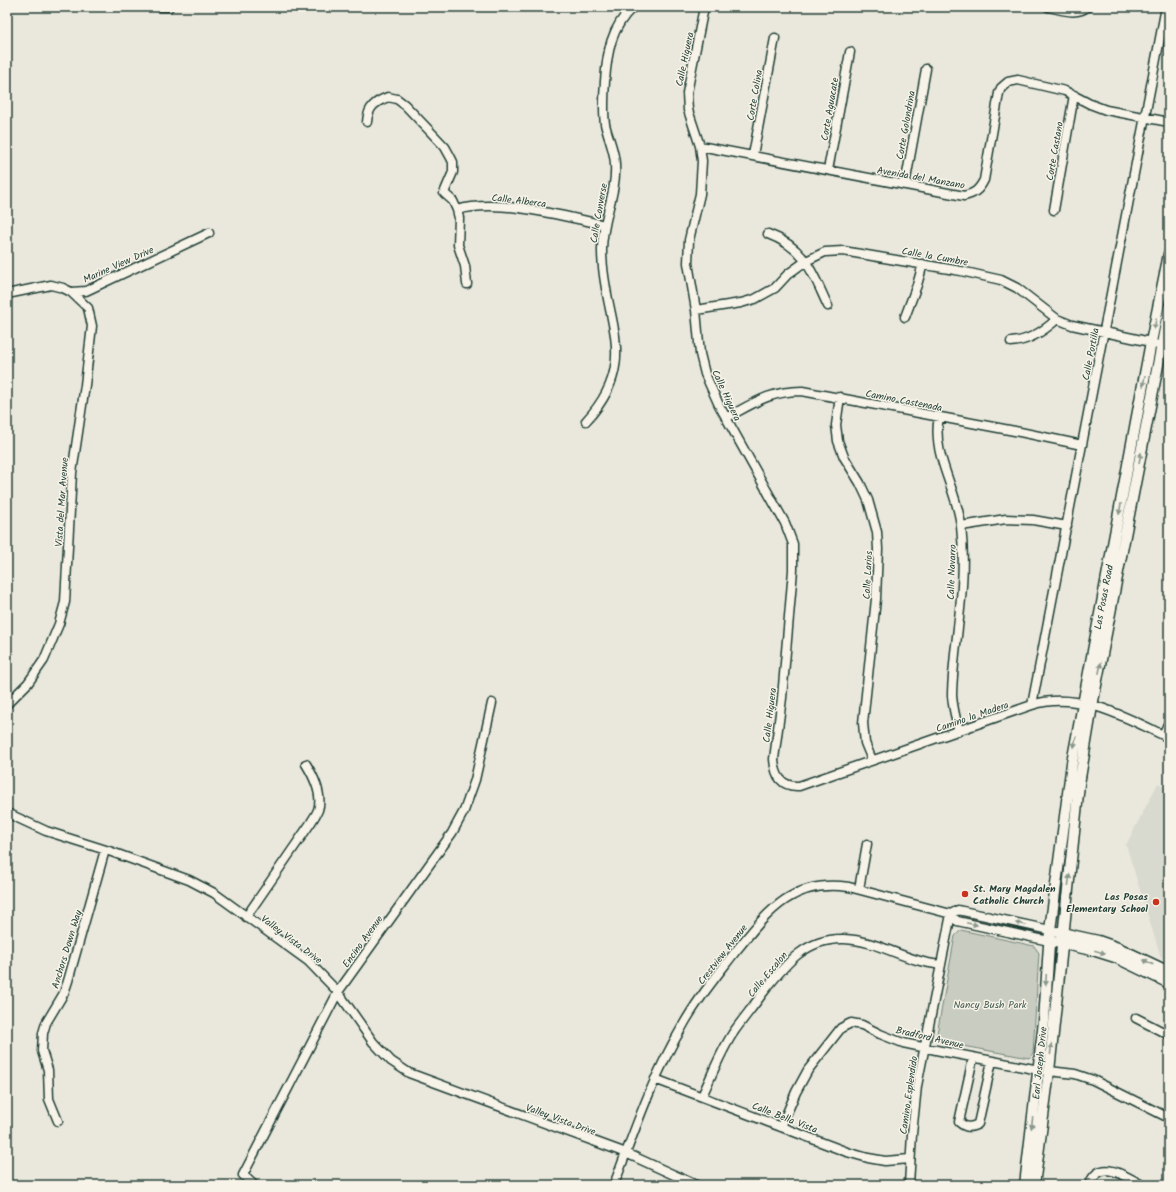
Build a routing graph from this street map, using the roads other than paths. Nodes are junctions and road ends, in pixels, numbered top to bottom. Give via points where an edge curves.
1 (160, 7) edge
2 (169, 7) edge
3 (633, 7) edge
4 (704, 7) edge
5 (1048, 7) edge
6 (1087, 7) edge
7 (1166, 7) edge
8 (775, 38) dead end
9 (850, 52) dead end
10 (926, 69) dead end
11 (1074, 95) junction
12 (1145, 117) junction
13 (367, 122) dead end
14 (1169, 122) edge
15 (700, 146) junction
16 (753, 156) junction
17 (828, 170) junction
18 (905, 185) junction
19 (457, 210) junction
20 (1054, 210) dead end
21 (605, 224) junction
22 (209, 233) dead end
23 (768, 234) dead end
24 (1169, 254) edge
25 (806, 262) junction
26 (923, 264) junction
27 (468, 284) dead end
28 (72, 292) junction
29 (7, 294) edge
30 (828, 306) dead end
31 (1169, 308) edge
32 (696, 310) junction
33 (904, 317) dead end
34 (1058, 319) junction
35 (1105, 332) junction
36 (1011, 342) dead end
37 (1151, 342) junction
38 (1165, 347) edge
39 (840, 397) junction
40 (939, 417) junction
41 (726, 418) junction
42 (586, 421) dead end
43 (1082, 445) junction
44 (961, 526) junction
45 (1067, 526) junction
46 (492, 703) dead end
47 (7, 704) edge
48 (1032, 705) junction
49 (1088, 705) junction
50 (1169, 722) edge
51 (959, 731) junction
52 (1166, 736) edge
53 (872, 760) junction
54 (306, 764) dead end
55 (781, 781) joint
56 (7, 813) edge
57 (867, 844) dead end
58 (105, 850) junction
59 (859, 889) junction
60 (951, 914) junction
61 (246, 917) junction
62 (1050, 930) junction
63 (1063, 938) junction
64 (1048, 941) junction
65 (941, 965) junction
66 (1169, 972) edge
67 (1169, 983) edge
68 (338, 992) junction
69 (1136, 1018) dead end
70 (1169, 1035) edge
71 (925, 1047) junction
72 (974, 1058) junction
73 (992, 1061) junction
74 (1044, 1070) junction
75 (655, 1079) junction
76 (702, 1096) junction
77 (1169, 1118) edge
78 (58, 1121) dead end
79 (781, 1127) junction
80 (626, 1153) junction
81 (910, 1159) junction
82 (254, 1185) edge
83 (614, 1185) edge
84 (696, 1185) edge
85 (909, 1185) edge
86 (1025, 1185) edge
87 (1034, 1185) edge
88 (1089, 1185) edge
89 (1142, 1185) edge

1 - 2 street
3 - 21 street, Calle Converse via 616,30 607,63 604,115 614,156 615,173
4 - 15 street, Calle Higuera via 687,93 690,119
5 - 6 street via 1076,12
7 - 12 street, Calle Portilla
8 - 16 street, Corte Colina
9 - 17 street, Corte Aguacate
10 - 18 street, Corte Golondrina
11 - 12 street, Avenida del Manzano via 1106,110
11 - 18 street, Avenida del Manzano via 1018,80 1008,82 999,93 984,180 978,190 971,195 960,196
11 - 20 street, Corte Castano
12 - 14 street, Avenida del Manzano
12 - 35 street, Calle Portilla
13 - 19 street via 370,108 388,97 406,105 445,147 450,156 453,172 444,193
15 - 16 street, Avenida del Manzano
15 - 32 street, Calle Higuera via 700,194 688,252 689,276
16 - 17 street, Avenida del Manzano
17 - 18 street, Avenida del Manzano
19 - 21 street, Calle Alberca via 482,205 506,206
19 - 27 street via 458,245
21 - 42 street, Calle Converse via 602,252 616,358 614,376 607,394
22 - 28 street, Marine View Drive via 93,288
23 - 25 street via 795,248
24 -> 37 main road, Las Posas Road
25 - 26 street, Calle la Cumbre via 825,252 843,251
25 - 30 street
25 - 32 street, Calle la Cumbre via 788,274 774,288 755,299
26 - 33 street
26 - 34 street, Calle la Cumbre via 1006,282
28 - 29 street, Marine View Drive via 51,286
28 - 47 street, Vista del Mar Avenue via 88,308 92,326 72,472 65,602 44,660 28,684
31 - 38 main road, Las Posas Road
32 - 41 street, Calle Higuera via 702,363 713,394
34 - 35 street, Calle la Cumbre via 1072,325
34 - 36 street via 1040,333
35 - 37 street, Calle la Cumbre
35 - 43 street, Calle Portilla
37 - 38 street, Calle la Cumbre
37 -> 49 main road, Las Posas Road
49 -> 38 main road, Las Posas Road
39 - 40 street, Camino Castenada
39 - 41 street, Camino Castenada via 802,391 783,392 756,401
39 - 53 street, Calle Larios via 836,421 838,441 868,500 877,532 876,599 863,723 865,743
40 - 43 street, Camino Castenada
40 - 44 street, Calle Navarro via 938,446 957,504
41 - 55 street, Calle Higuera via 785,523 792,544 793,570 774,759 775,772
43 - 45 street, Calle Portilla
44 - 45 street via 1006,519 1033,520
44 - 51 street, Calle Navarro via 962,590 952,696
45 - 48 street, Calle Portilla
46 - 68 street, Encino Avenue via 475,780 464,812 448,839
48 - 49 street, Camino la Madera via 1055,700
48 - 51 street, Camino la Madera
49 - 52 street, Camino la Madera via 1124,716
49 -> 62 main road, Las Posas Road via 1077,734
63 -> 49 main road, Las Posas Road
50 - 52 street
51 - 53 street, Camino la Madera
53 - 55 street, Camino la Madera via 799,786 790,786
54 - 61 street via 316,782 319,794 318,810
56 - 58 street, Valley Vista Drive via 46,831
57 - 59 street
58 - 61 street, Valley Vista Drive via 189,880 214,893
58 - 78 street, Anchors Down Way via 64,993 46,1022 43,1033 42,1051 48,1070 49,1098
59 - 60 street, Crestview Avenue
59 - 75 street, Crestview Avenue via 837,886 812,888 793,895 772,909 696,1004
62 -> 60 street, Crestview Avenue via 958,910
60 -> 64 street, Crestview Avenue via 956,921
60 - 65 street, Camino Esplendido
61 - 68 street, Valley Vista Drive via 308,961
62 - 63 main road
62 - 64 main road, Las Posas Road
63 - 64 main road
66 -> 63 main road via 1118,948
63 -> 67 main road via 1115,957
74 -> 63 main road, Earl Joseph Drive
64 -> 74 main road, Earl Joseph Drive
65 - 71 street, Camino Esplendido
65 - 76 street, Calle Escalon via 920,961 856,940 834,939 808,947 781,970 739,1025
68 - 80 street, Valley Vista Drive via 373,1042 391,1061 409,1073
68 - 82 street, Encino Avenue via 243,1175
69 - 70 street
71 - 72 street, Bradford Avenue
71 - 79 street, Bradford Avenue via 903,1043 856,1023 845,1025 803,1078
71 - 81 street, Camino Esplendido via 914,1108
72 - 73 street, Bradford Avenue
72 - 73 street via 959,1122 965,1127 971,1128 978,1124
73 - 74 street, Bradford Avenue
74 - 77 street, Bradford Avenue via 1075,1074 1092,1080
74 -> 86 main road, Earl Joseph Drive
74 - 87 main road, Earl Joseph Drive
75 - 76 street, Calle Bella Vista
75 - 80 street, Crestview Avenue
76 - 79 street, Calle Bella Vista
79 - 81 street, Calle Bella Vista via 868,1158 885,1161
80 - 83 street, Crestview Avenue
80 - 84 street, Valley Vista Drive
81 - 85 street, Camino Esplendido
88 - 89 street via 1097,1174 1112,1170

